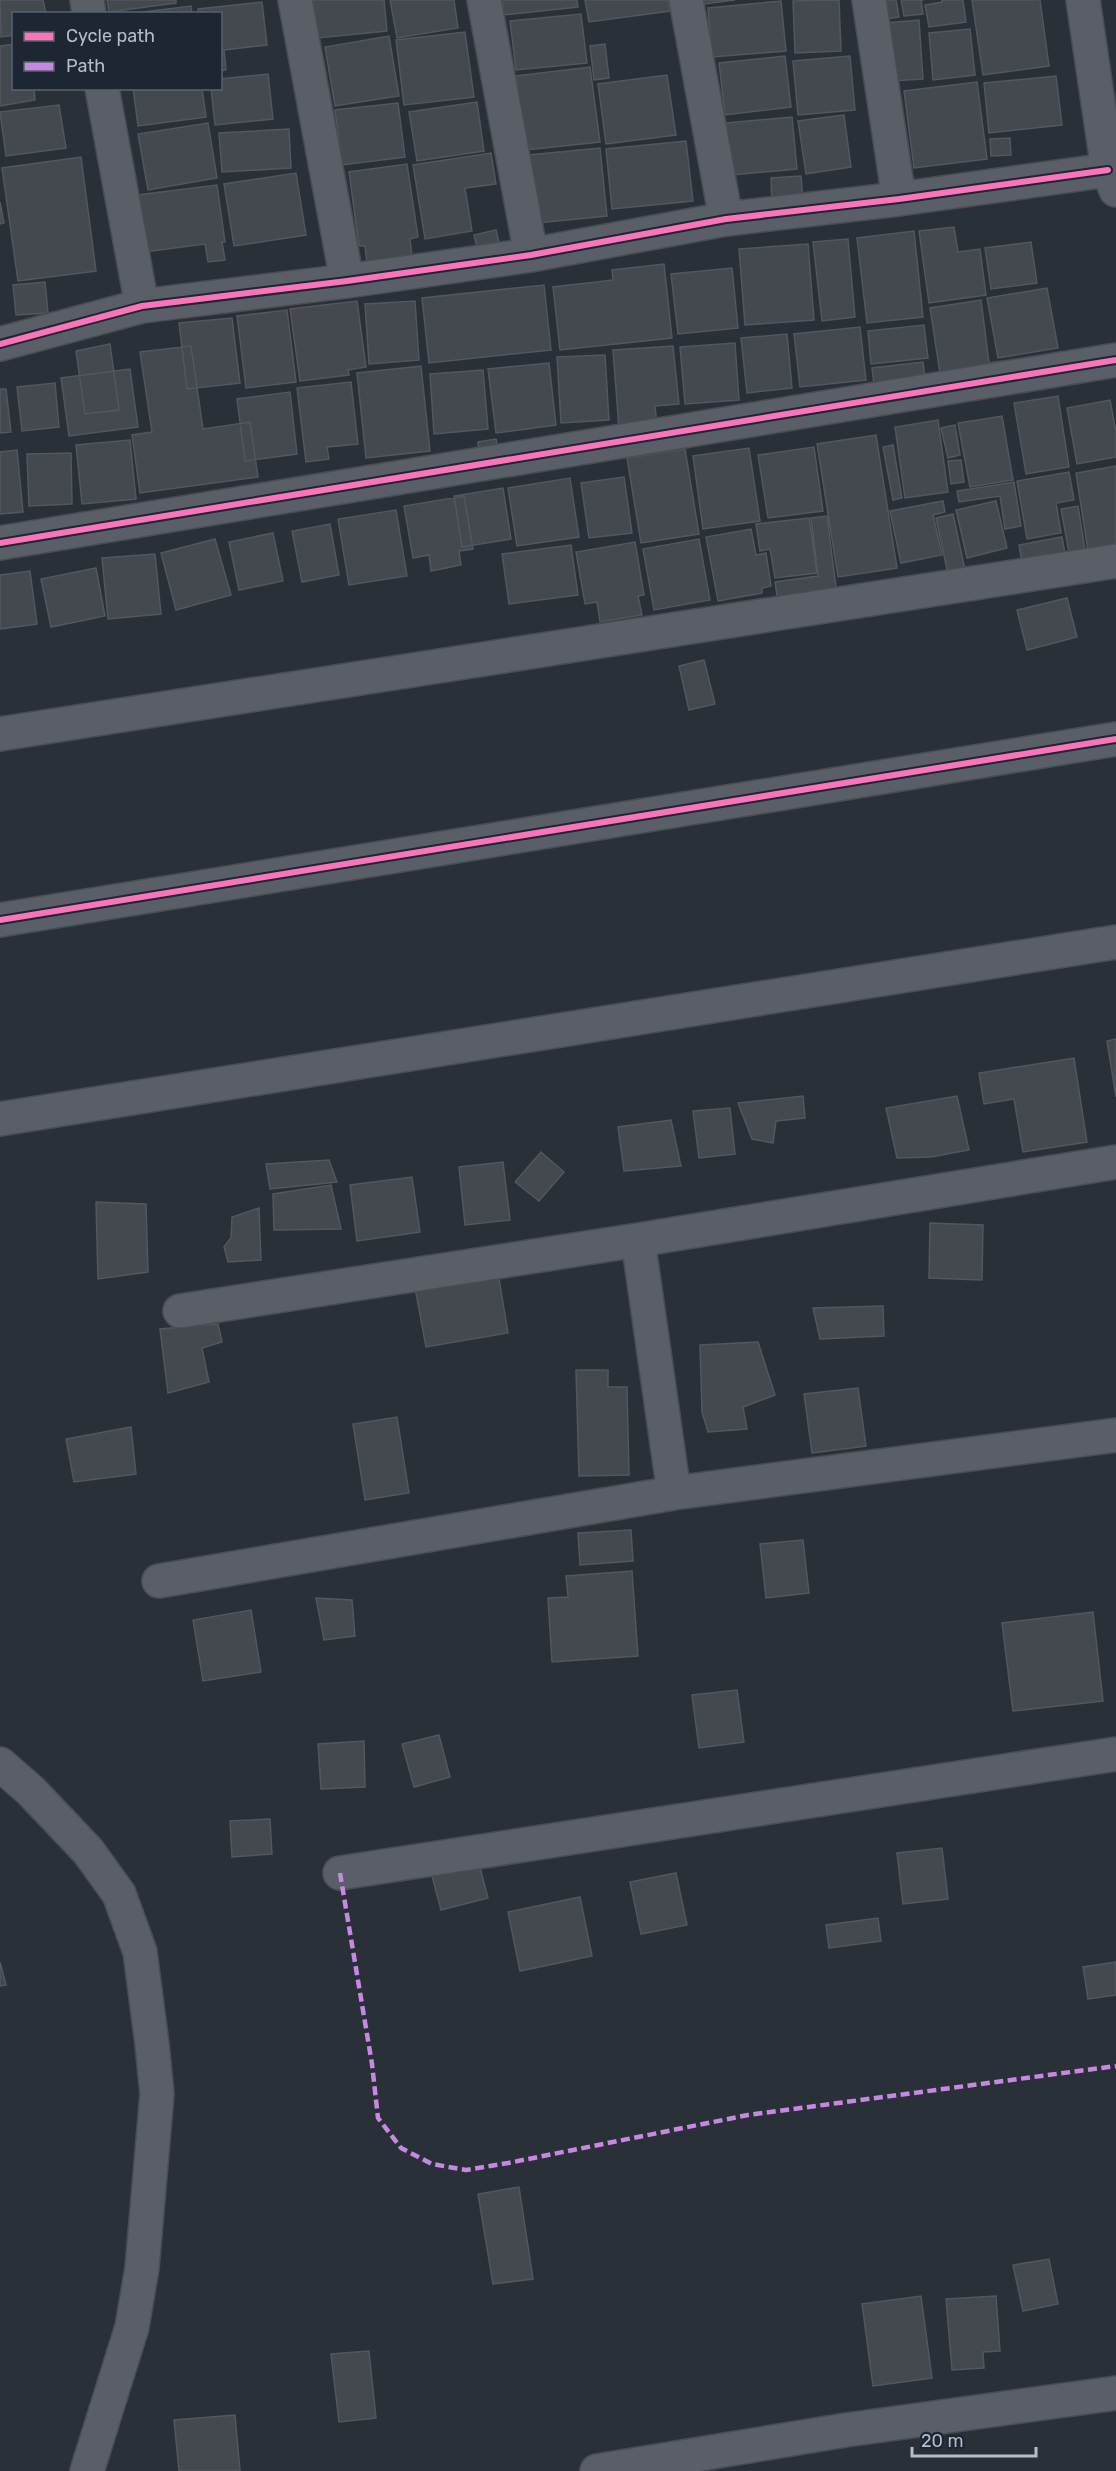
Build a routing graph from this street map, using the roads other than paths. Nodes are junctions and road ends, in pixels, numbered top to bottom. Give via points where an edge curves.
1 (295, 0) edge
2 (484, 0) edge
3 (686, 0) edge
4 (869, 0) edge
5 (1083, 0) edge
6 (1102, 31) edge
7 (102, 90) edge
8 (1112, 180) edge
9 (898, 200) junction
10 (726, 219) junction
11 (531, 255) junction
12 (347, 281) junction
13 (142, 306) junction
14 (0, 344) edge
15 (1116, 360) edge
16 (0, 543) edge
17 (1116, 561) edge
18 (0, 734) edge
19 (1116, 739) edge
20 (0, 920) edge
21 (1116, 942) edge
22 (0, 1119) edge
23 (1116, 1162) edge
24 (638, 1240) junction
25 (180, 1311) dead end
26 (1116, 1435) edge
27 (674, 1493) junction
28 (159, 1581) dead end
29 (1116, 1754) edge
30 (0, 1764) edge
31 (340, 1873) dead end
32 (1116, 2393) edge
33 (87, 2471) edge
34 (597, 2471) edge

1 - 12 street
2 - 11 street
3 - 10 street
4 - 9 street
5 - 6 street
6 - 8 street
7 - 13 street
8 - 9 street
9 - 10 street
10 - 11 street
11 - 12 street
12 - 13 street
13 - 14 street
15 - 16 street
17 - 18 street
19 - 20 street
21 - 22 street
23 - 24 street
24 - 25 street
24 - 27 street
26 - 27 street
27 - 28 street
29 - 31 street
30 - 33 street via 32,1791 88,1851 118,1894 141,1952 157,2094 142,2268 132,2327
32 - 34 street via 846,2430

